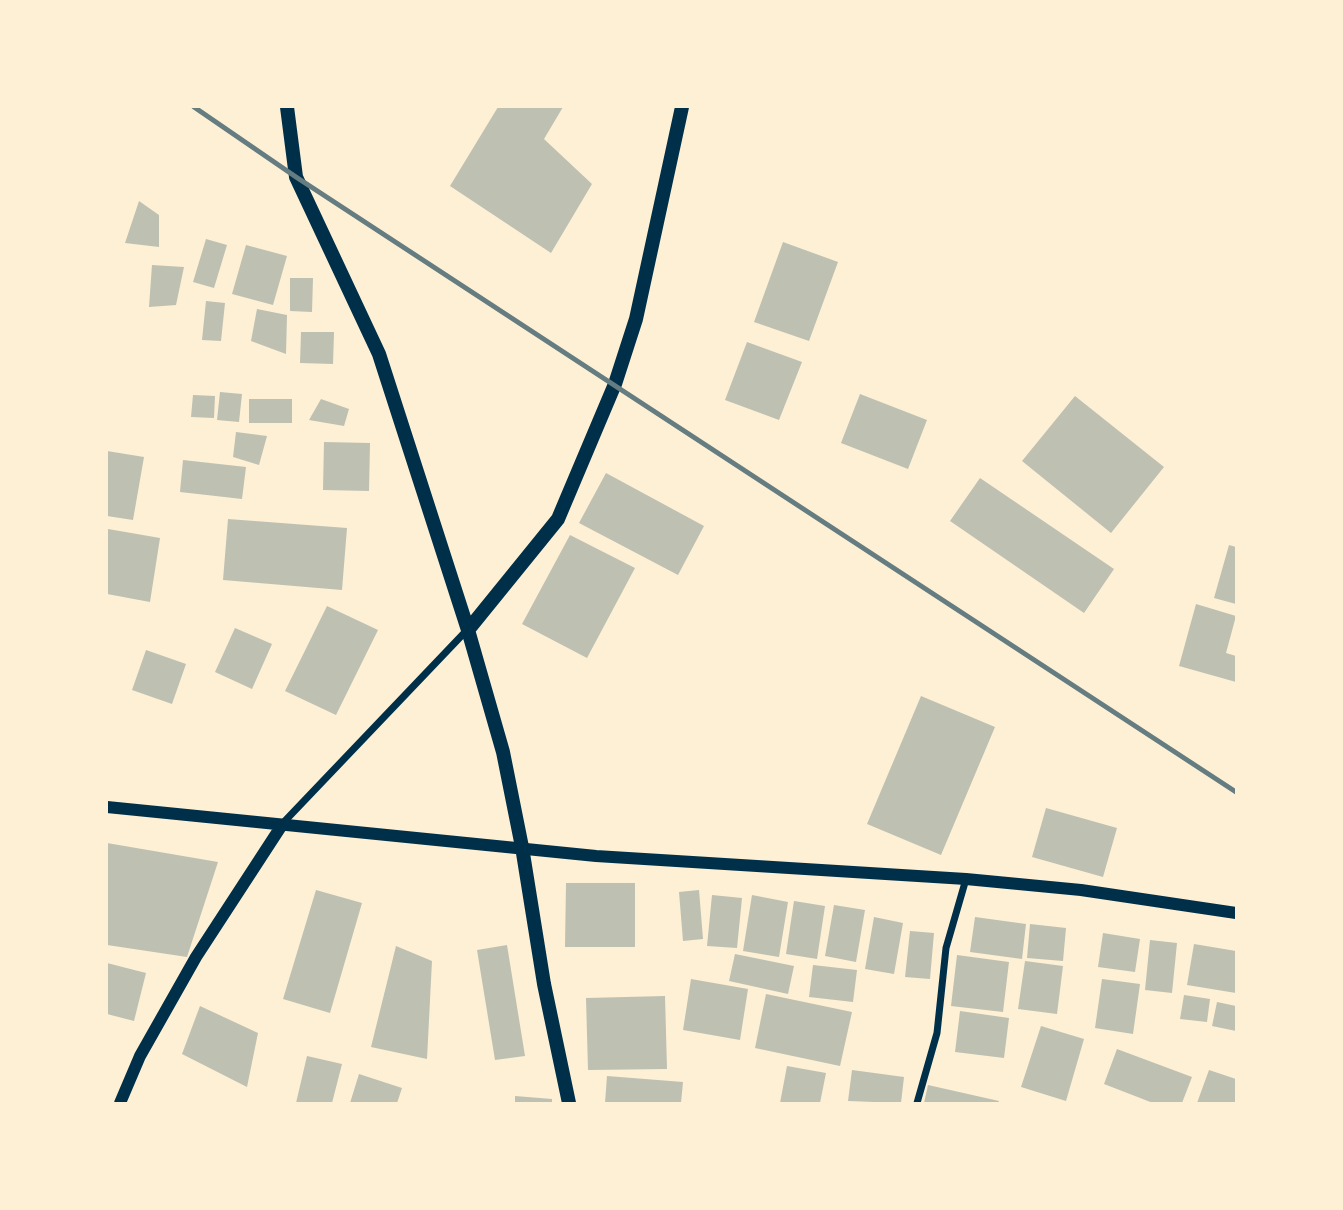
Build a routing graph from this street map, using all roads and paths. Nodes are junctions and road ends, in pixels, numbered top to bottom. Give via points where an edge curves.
1 (287, 107) edge
2 (682, 107) edge
3 (468, 629) junction
4 (107, 807) edge
5 (282, 825) junction
6 (523, 847) junction
7 (966, 879) junction
8 (1236, 913) edge
9 (120, 1103) edge
10 (569, 1103) edge
11 (917, 1103) edge

1 - 3 main road via 296,177 379,354
2 - 3 main road via 636,319 615,384 558,519
3 - 5 street
3 - 6 main road via 503,752
4 - 5 street
5 - 6 street
5 - 9 street via 196,957 140,1056
6 - 7 street via 665,861
6 - 10 main road via 544,984
7 - 8 street
7 - 11 street via 946,948 937,1033

